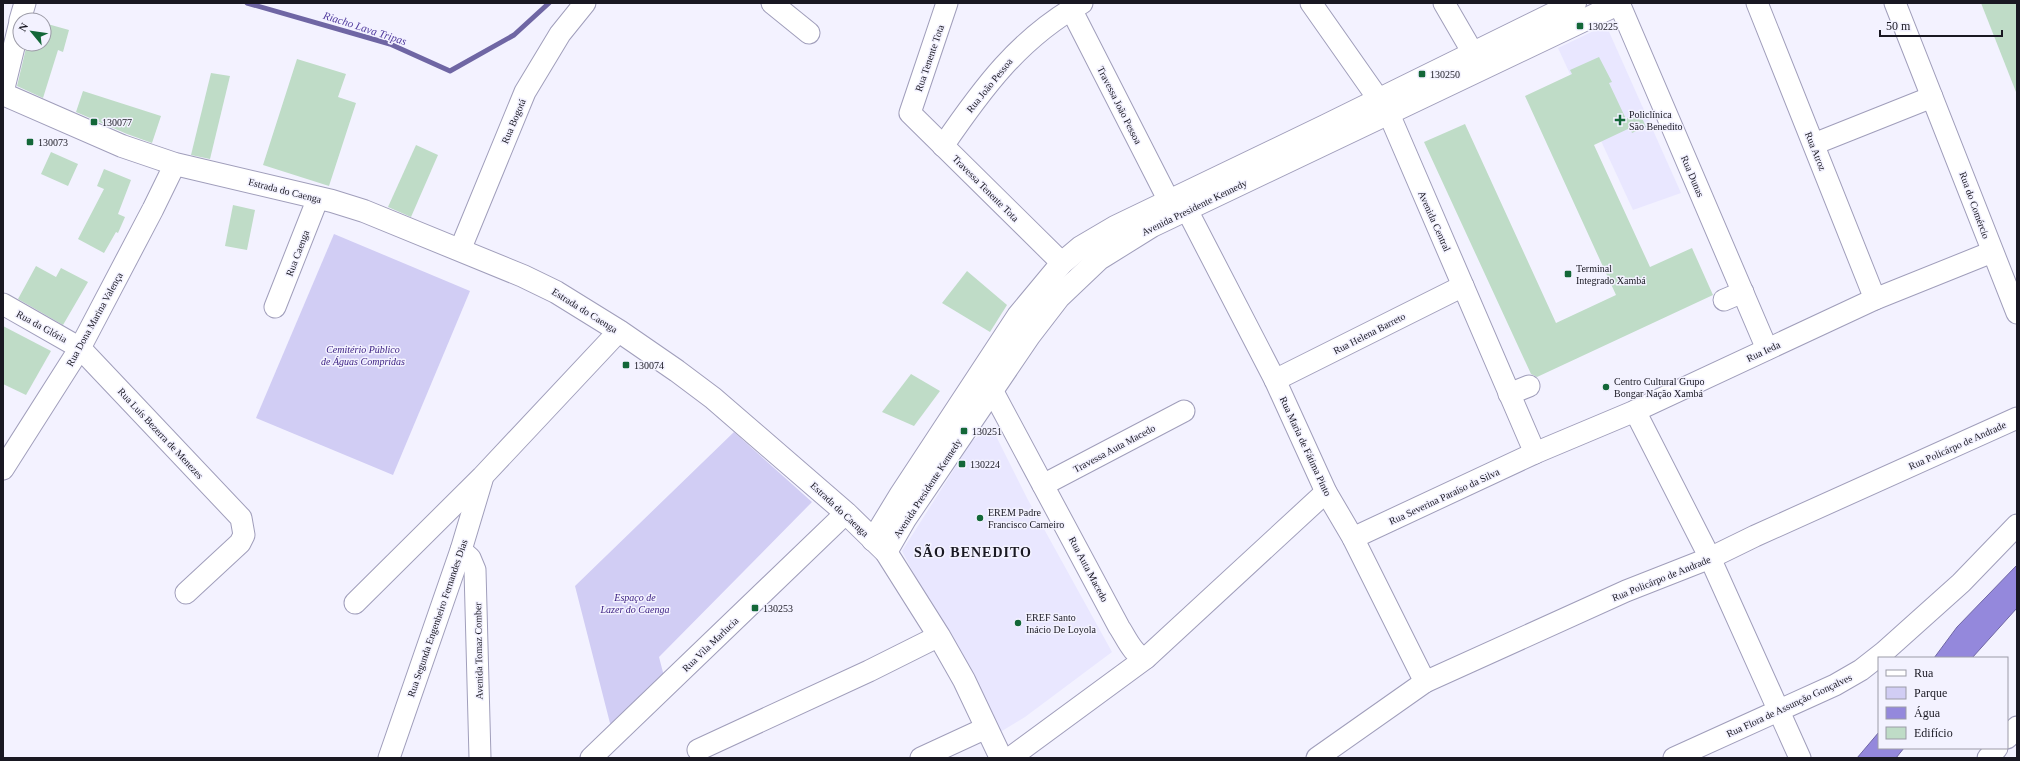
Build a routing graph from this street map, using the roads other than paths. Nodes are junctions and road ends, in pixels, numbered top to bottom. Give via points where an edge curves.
1 (586, 3) edge
2 (772, 3) edge
3 (947, 3) edge
4 (1311, 3) edge
5 (1444, 3) edge
6 (1575, 3) edge
7 (1620, 3) edge
8 (1757, 3) edge
9 (1895, 3) edge
10 (1076, 6) edge
11 (809, 32) dead end
12 (13, 52) edge
13 (1473, 53) junction
14 (3, 93) edge
15 (1932, 97) junction
16 (1383, 107) junction
17 (910, 113) joint
18 (1814, 144) junction
19 (943, 146) junction
20 (175, 164) junction
21 (318, 198) junction
22 (1178, 205) junction
23 (460, 250) junction
24 (1992, 252) junction
25 (1062, 263) junction
26 (1463, 286) junction
27 (1743, 292) junction
28 (1875, 299) junction
29 (1724, 300) dead end
30 (3, 304) edge
31 (276, 307) dead end
32 (2017, 313) edge
33 (619, 331) junction
34 (80, 348) junction
35 (1767, 349) junction
36 (1276, 380) junction
37 (1529, 386) dead end
38 (992, 390) junction
39 (1509, 394) junction
40 (1184, 411) dead end
41 (1635, 411) junction
42 (2017, 418) edge
43 (1535, 453) junction
44 (3, 468) edge
45 (482, 477) junction
46 (1043, 485) junction
47 (1326, 492) junction
48 (846, 513) junction
49 (2017, 525) edge
50 (1353, 538) junction
51 (879, 546) junction
52 (461, 550) junction
53 (1710, 558) junction
54 (186, 593) dead end
55 (356, 603) dead end
56 (939, 636) junction
57 (1146, 658) junction
58 (1425, 682) junction
59 (1779, 711) junction
60 (2017, 727) edge
61 (986, 728) junction
62 (2008, 737) edge
63 (1996, 749) edge
64 (698, 750) dead end
65 (389, 758) edge
66 (480, 758) edge
67 (591, 758) edge
68 (921, 758) edge
69 (1000, 758) edge
70 (1010, 758) edge
71 (1317, 758) edge
72 (1674, 758) edge
73 (1800, 758) edge
74 (1988, 758) edge

1 - 23 street, Rua Bogotá via 560,34 525,92
2 - 11 street
3 - 17 street, Rua Tenente Tota
4 - 16 street, Avenida Central
5 - 13 street
6 - 13 main road, Avenida Presidente Kennedy
7 - 16 main road, Avenida Presidente Kennedy
7 - 27 street, Rua Dunas
8 - 18 street, Rua Atroz
9 - 15 street, Rua do Comércio
10 - 19 street, Rua João Pessoa via 1027,42 1000,68
10 - 22 street, Travessa João Pessoa
12 - 14 street
13 - 16 main road, Avenida Presidente Kennedy
14 - 20 main road, Estrada do Caenga via 122,146
15 - 18 street
15 - 24 street, Rua do Comércio
16 - 22 main road, Avenida Presidente Kennedy
16 - 26 street, Avenida Central
17 - 19 street, Travessa Tenente Tota
18 - 28 street, Rua Atroz
19 - 25 street, Travessa Tenente Tota
20 - 21 main road, Estrada do Caenga
20 - 34 street, Rua Dona Marina Valença
21 - 23 main road, Estrada do Caenga via 364,212
21 - 31 street, Rua Caenga
22 - 25 main road, Avenida Presidente Kennedy via 1115,226 1081,247
22 - 36 street, Rua Maria de Fátima Pinto
22 - 38 main road, Avenida Presidente Kennedy via 1152,226 1099,259 1059,297
23 - 33 main road, Estrada do Caenga via 556,292
24 - 28 street, Rua Ieda
24 - 32 street, Rua do Comércio
25 - 51 main road, Avenida Presidente Kennedy via 1018,316 901,494
26 - 36 street, Rua Helena Barreto
26 - 39 street, Avenida Central
27 - 29 street
27 - 35 street, Rua Dunas
28 - 35 street, Rua Ieda
30 - 34 street, Rua da Glória
33 - 45 street, Rua Segunda Engenheiro Fernandes Dias
33 - 48 main road, Estrada do Caenga via 713,398
34 - 44 street, Rua Dona Marina Valença
34 - 54 street, Rua Luís Bezerra de Menezes via 241,518 244,535 240,543
35 - 41 street, Rua Ieda
36 - 47 street, Rua Maria de Fátima Pinto
37 - 39 street
38 - 46 street, Rua Auta Macedo
38 - 51 main road, Avenida Presidente Kennedy via 905,519
39 - 43 street, Avenida Central
40 - 46 street, Travessa Auta Macedo
41 - 43 street, Rua Ieda
41 - 53 street
42 - 53 street, Rua Policárpo de Andrade
43 - 50 street, Rua Severina Paraíso da Silva
45 - 52 street, Rua Segunda Engenheiro Fernandes Dias
45 - 55 street, Rua Segunda Engenheiro Fernandes Dias
46 - 57 street, Rua Auta Macedo via 1132,648 1138,655
47 - 50 street, Rua Maria de Fátima Pinto
47 - 57 street
48 - 51 main road, Estrada do Caenga
48 - 67 street, Rua Vila Marlucia
49 - 59 street, Rua Flora de Assunção Gonçalves via 1961,583 1878,657 1835,685
50 - 58 street, Rua Maria de Fátima Pinto
51 - 56 main road, Estrada do Caenga
52 - 65 street, Rua Segunda Engenheiro Fernandes Dias
52 - 66 street, Avenida Tomaz Comber via 470,558 475,570
53 - 58 street, Rua Policárpo de Andrade via 1626,591
53 - 59 street
56 - 61 main road, Estrada do Caenga via 964,680
56 - 64 street
57 - 70 street
58 - 71 street, Rua Policárpo de Andrade
59 - 72 street, Rua Flora de Assunção Gonçalves
59 - 73 street
60 - 62 street
61 - 68 street
61 - 69 main road, Estrada do Caenga
63 - 74 street

